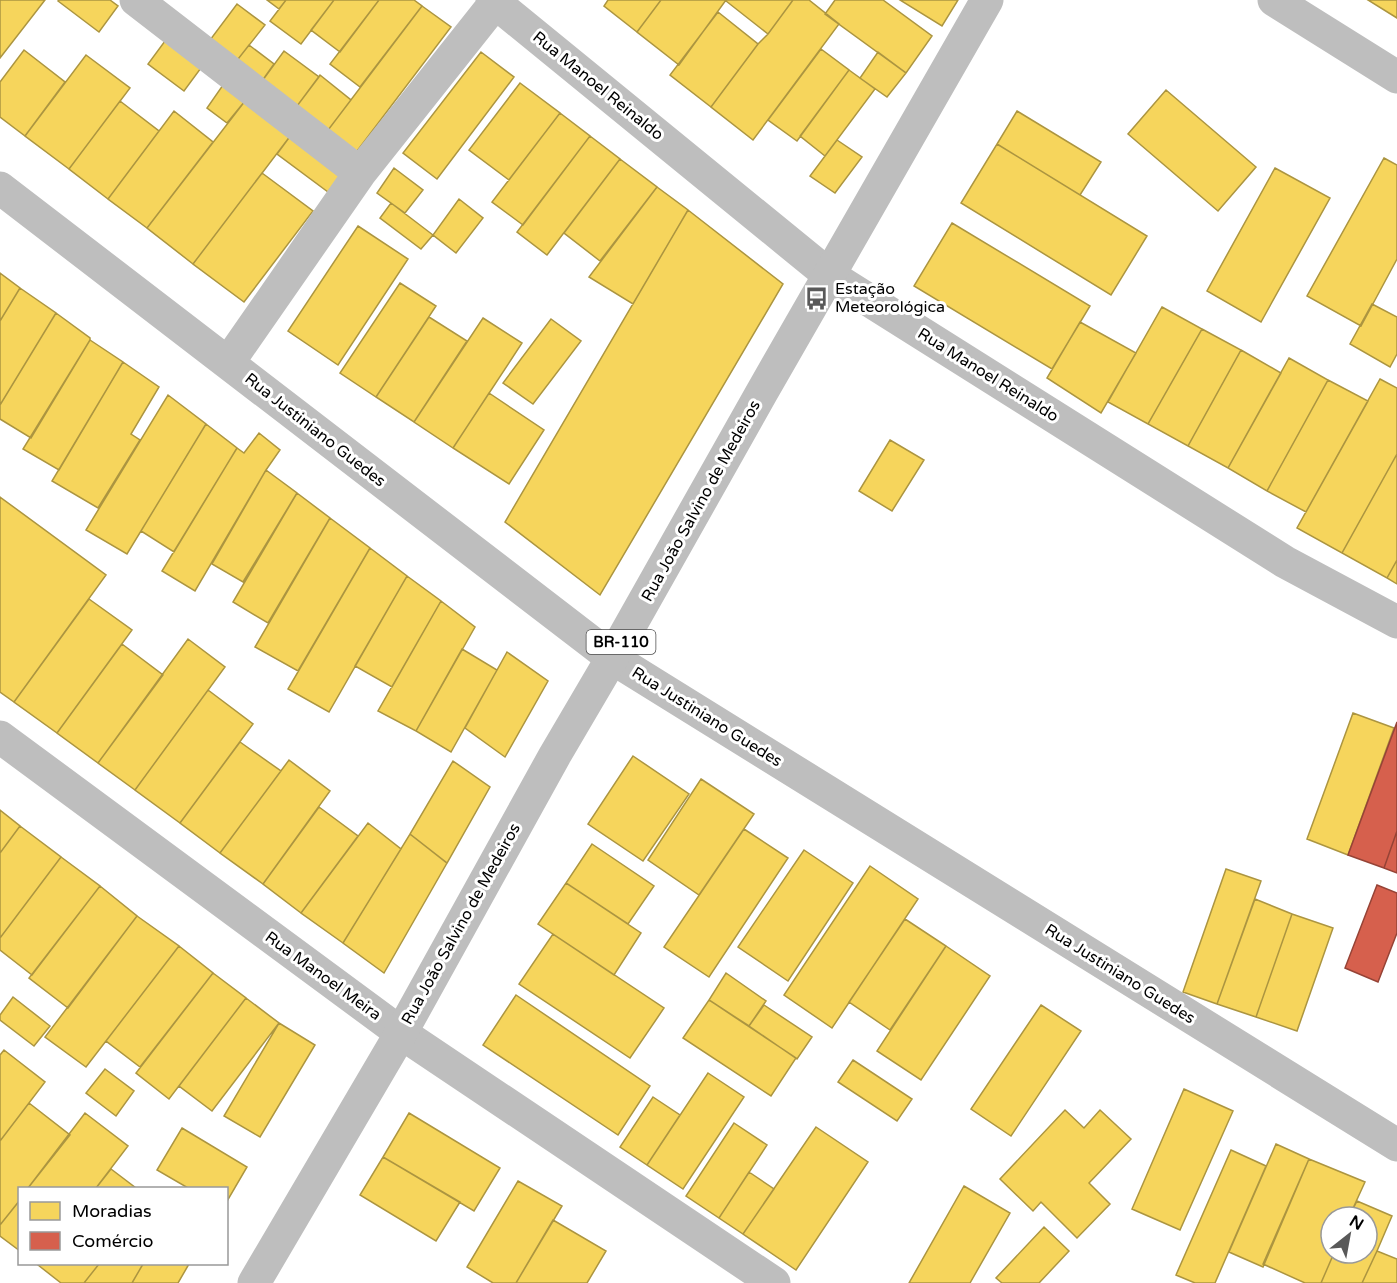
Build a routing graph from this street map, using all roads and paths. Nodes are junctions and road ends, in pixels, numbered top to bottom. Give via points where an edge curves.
1 (136, 0) edge
2 (987, 0) edge
3 (1274, 0) edge
4 (493, 1) edge
5 (1397, 77) edge
6 (360, 173) junction
7 (0, 188) edge
8 (829, 275) junction
9 (228, 363) junction
10 (1397, 622) edge
11 (612, 658) junction
12 (0, 737) edge
13 (401, 1033) junction
14 (1397, 1145) edge
15 (254, 1283) edge
16 (774, 1283) edge

1 - 6 street
2 - 8 street, Rua João Salvino de Medeiros / BR-110
3 - 5 street
4 - 6 street
4 - 8 street, Rua Manoel Reinaldo
6 - 9 street
7 - 9 street, Rua Justiniano Guedes
8 - 10 street, Rua Manoel Reinaldo via 1284,562
8 - 11 street, Rua João Salvino de Medeiros / BR-110
9 - 11 street, Rua Justiniano Guedes
11 - 13 street, Rua João Salvino de Medeiros / BR-110
11 - 14 street, Rua Justiniano Guedes
12 - 13 street, Rua Manoel Meira
13 - 15 street, Rua João Salvino de Medeiros / BR-110
13 - 16 street, Rua Manoel Meira

